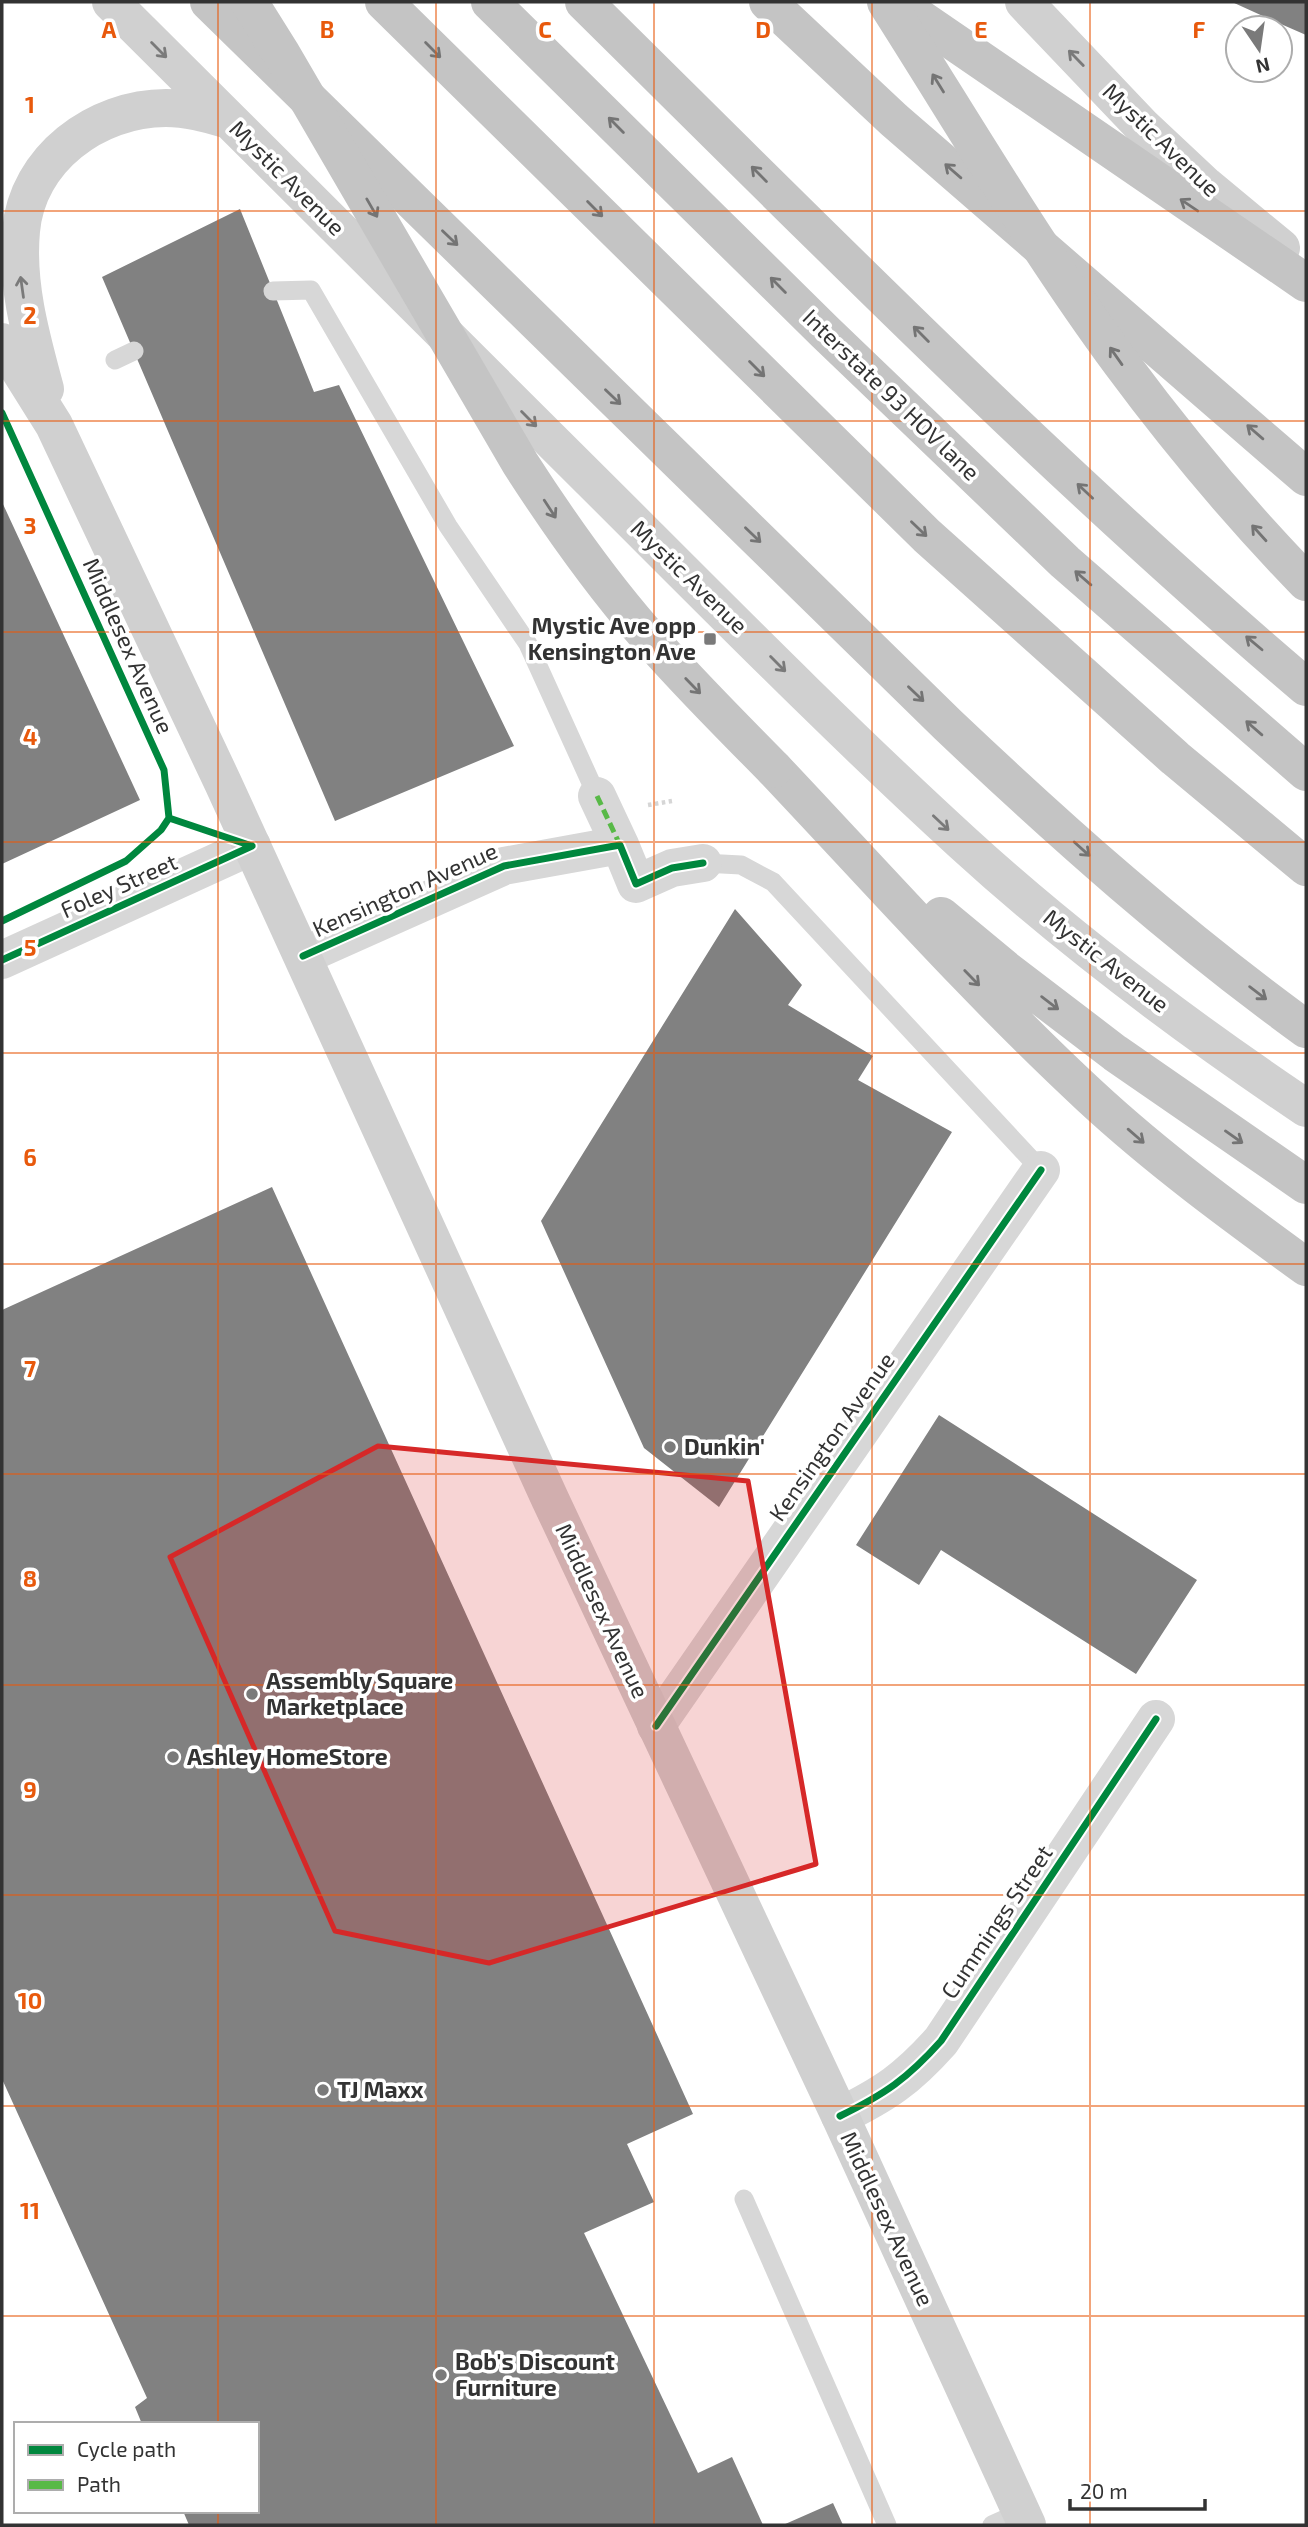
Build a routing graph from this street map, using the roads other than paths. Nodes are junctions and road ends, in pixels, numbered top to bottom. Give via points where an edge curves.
1 (111, 2) edge
2 (209, 2) edge
3 (249, 2) edge
4 (384, 2) edge
5 (490, 2) edge
6 (584, 2) edge
7 (768, 2) edge
8 (886, 2) edge
9 (896, 2) edge
10 (1024, 2) edge
11 (229, 120) junction
12 (1306, 270) edge
13 (1306, 284) edge
14 (273, 292) dead end
15 (2, 342) edge
16 (134, 351) dead end
17 (115, 360) dead end
18 (54, 425) junction
19 (1306, 477) edge
20 (1306, 582) edge
21 (1306, 687) edge
22 (774, 769) junction
23 (1306, 772) edge
24 (597, 796) joint
25 (620, 845) junction
26 (252, 846) junction
27 (703, 863) joint
28 (1306, 867) edge
29 (303, 956) junction
30 (2, 960) edge
31 (1306, 1029) edge
32 (1306, 1108) edge
33 (1041, 1170) joint
34 (1306, 1185) edge
35 (1306, 1267) edge
36 (1156, 1719) dead end
37 (656, 1726) junction
38 (840, 2116) junction
39 (744, 2199) dead end
40 (1013, 2521) edge
41 (887, 2525) edge

1 -> 11 main road, Mystic Avenue
2 -> 31 highway via 1032,804 1204,951
3 -> 22 highway, bridge via 561,526 644,632
4 -> 28 highway via 927,536 1175,758
23 -> 5 highway, Interstate 93 HOV lane via 1044,543
21 -> 6 highway via 1225,619 986,398
19 -> 7 highway via 894,120
20 -> 8 highway, bridge via 1218,487 1119,361
13 -> 9 highway
12 -> 10 main road, Mystic Avenue via 1142,126
18 -> 11 main road, Middlesex Avenue via 21,280 21,229 31,190 52,157 89,128 125,112 195,110
11 -> 32 main road, Mystic Avenue via 965,845 1062,928
14 - 24 lane via 312,290 448,526 528,645
15 - 18 main road, Middlesex Avenue
16 - 17 lane
18 - 26 main road, Middlesex Avenue
22 -> 34 highway via 1005,969 1115,1053
22 -> 35 highway via 960,967 1091,1097
24 - 25 street
25 - 27 street, Kensington Avenue via 636,884 672,868
25 - 29 street, Kensington Avenue via 504,866
26 - 29 main road, Middlesex Avenue
26 - 30 street, Foley Street
27 - 33 lane, Kensington Avenue via 741,865 773,882
29 - 37 main road, Middlesex Avenue
33 - 37 street, Kensington Avenue
36 - 38 street, Cummings Street via 941,2041 915,2070 881,2096
37 - 38 main road, Middlesex Avenue
38 - 40 main road, Middlesex Avenue
39 - 41 lane

